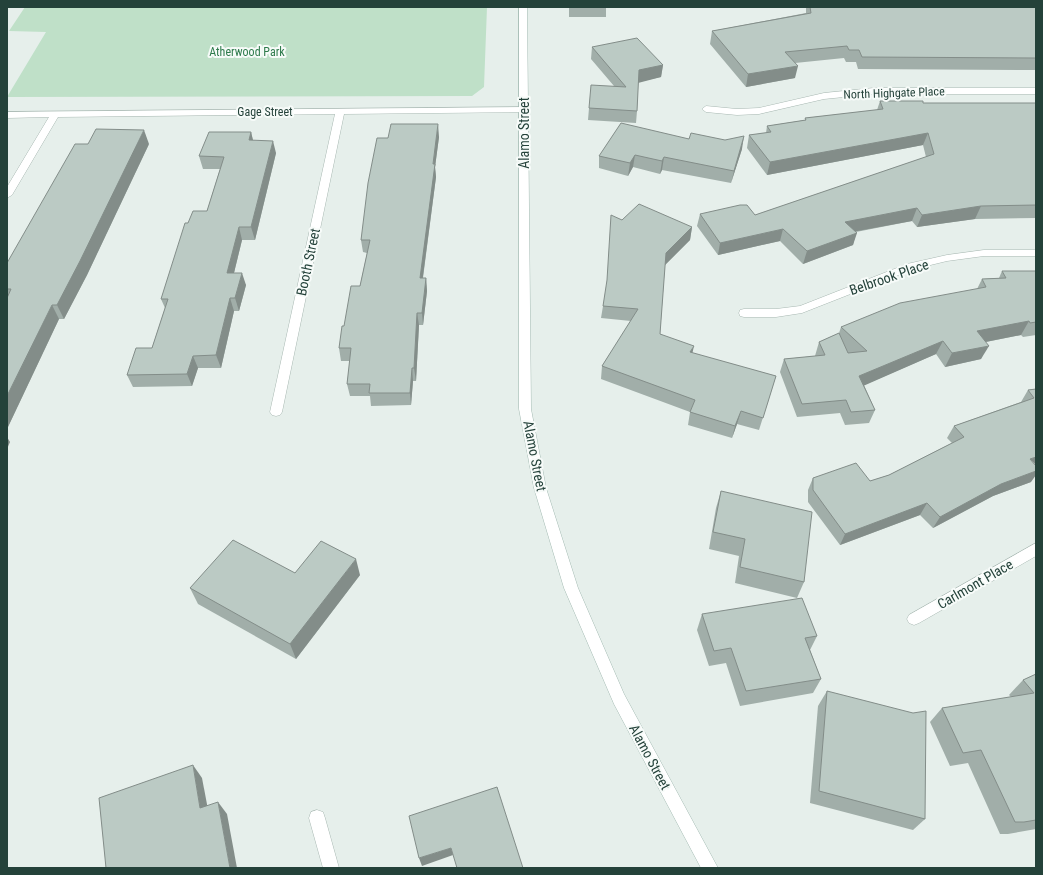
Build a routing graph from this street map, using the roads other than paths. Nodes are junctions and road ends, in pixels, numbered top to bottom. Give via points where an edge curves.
1 (523, 7) edge
2 (1036, 91) edge
3 (706, 109) dead end
4 (524, 110) junction
5 (340, 112) junction
6 (55, 114) junction
7 (7, 115) edge
8 (7, 195) edge
9 (1036, 253) edge
10 (744, 313) dead end
11 (276, 412) dead end
12 (1036, 549) edge
13 (914, 618) dead end
14 (317, 818) dead end
15 (331, 868) edge
16 (710, 868) edge

1 - 4 street, Alamo Street
2 - 3 street, North Highgate Place via 874,91 824,96 759,111
4 - 5 street, Gage Street
4 - 16 street, Alamo Street via 525,409 540,488 571,588 619,700
5 - 6 street, Gage Street
5 - 11 street, Booth Street
6 - 7 street, Gage Street
6 - 8 street
9 - 10 street, Belbrook Place via 984,253 947,258 911,266 802,309 776,313
12 - 13 street, Carlmont Place
14 - 15 street

